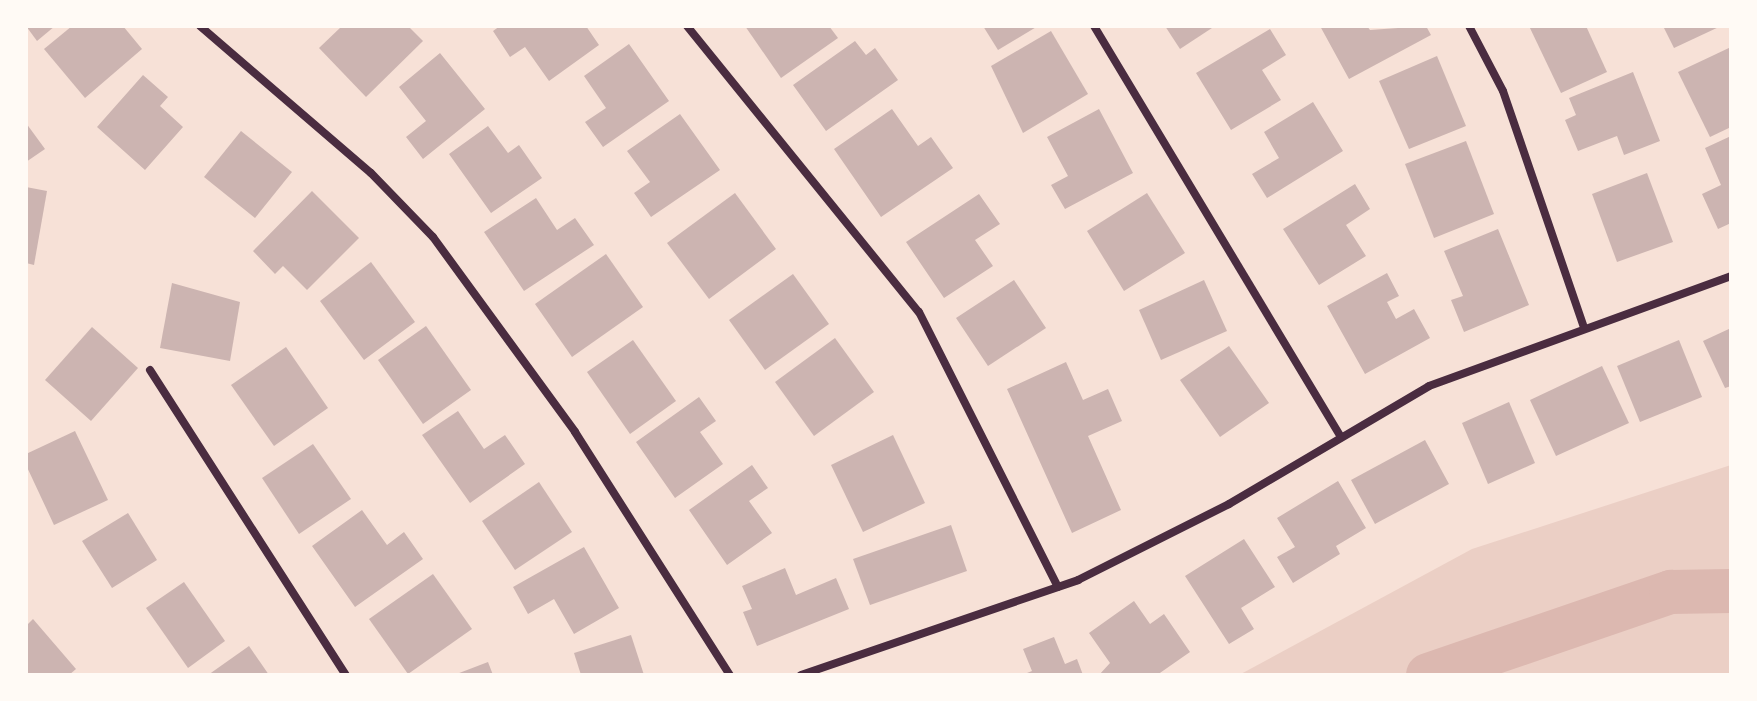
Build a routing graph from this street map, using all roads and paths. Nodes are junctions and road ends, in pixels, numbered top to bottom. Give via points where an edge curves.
1 (200, 26) edge
2 (687, 26) edge
3 (1094, 26) edge
4 (1469, 26) edge
5 (1731, 276) edge
6 (1584, 327) junction
7 (150, 370) dead end
8 (1341, 437) junction
9 (1058, 587) junction
10 (346, 675) edge
11 (730, 675) edge
12 (801, 675) edge

1 - 11 street via 371,173 433,237 575,432
2 - 9 street via 919,312
3 - 8 street
4 - 6 street via 1503,91
5 - 6 street
6 - 8 street via 1429,386
7 - 10 street
8 - 9 street via 1229,504
9 - 12 street

